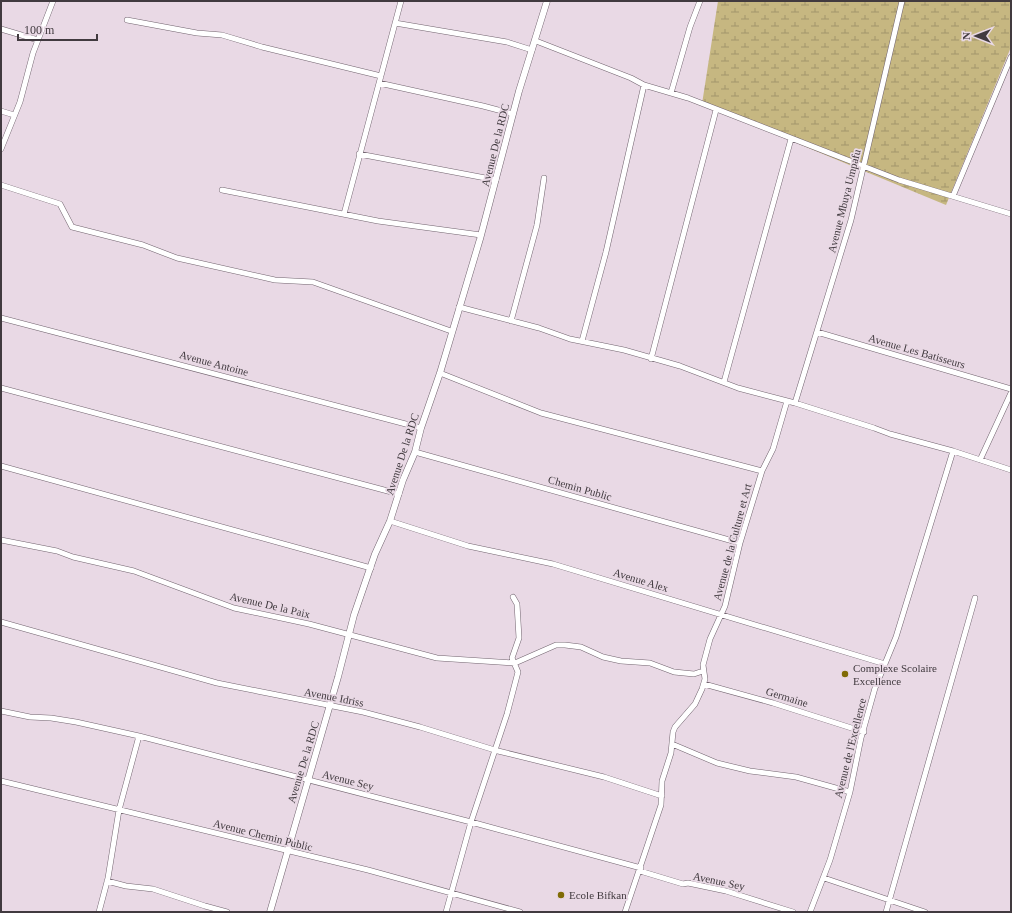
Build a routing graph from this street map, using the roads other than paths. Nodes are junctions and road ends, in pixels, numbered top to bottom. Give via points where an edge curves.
1 (53, 1) edge
2 (401, 1) edge
3 (547, 1) edge
4 (700, 1) edge
5 (902, 1) edge
6 (127, 20) dead end
7 (395, 23) junction
8 (1, 29) edge
9 (38, 40) junction
10 (536, 41) junction
11 (532, 50) junction
12 (1011, 57) edge
13 (381, 76) junction
14 (379, 83) junction
15 (644, 85) junction
16 (671, 93) junction
17 (716, 110) junction
18 (1, 111) edge
19 (513, 114) junction
20 (14, 115) junction
21 (791, 138) junction
22 (1, 149) edge
23 (359, 154) junction
24 (863, 165) junction
25 (544, 178) dead end
26 (496, 180) junction
27 (1, 185) edge
28 (222, 190) dead end
29 (953, 196) junction
30 (344, 214) junction
31 (1011, 214) edge
32 (481, 235) junction
33 (459, 307) junction
34 (1, 318) edge
35 (511, 321) junction
36 (451, 330) junction
37 (817, 332) junction
38 (582, 341) junction
39 (651, 359) junction
40 (440, 373) junction
41 (724, 382) junction
42 (1, 388) edge
43 (1011, 389) edge
44 (1011, 393) edge
45 (787, 401) junction
46 (794, 403) junction
47 (421, 428) junction
48 (953, 451) junction
49 (415, 452) junction
50 (980, 460) junction
51 (1, 466) edge
52 (1011, 470) edge
53 (762, 471) junction
54 (399, 494) junction
55 (390, 521) junction
56 (1, 540) edge
57 (740, 542) junction
58 (371, 568) junction
59 (513, 597) dead end
60 (975, 598) dead end
61 (720, 615) junction
62 (1, 622) edge
63 (349, 634) junction
64 (515, 663) junction
65 (885, 664) junction
66 (703, 671) junction
67 (704, 684) junction
68 (330, 706) junction
69 (1, 711) edge
70 (864, 732) junction
71 (138, 736) junction
72 (672, 744) junction
73 (494, 749) junction
74 (307, 780) junction
75 (1, 781) edge
76 (850, 792) junction
77 (662, 796) junction
78 (119, 810) junction
79 (471, 822) junction
80 (287, 851) junction
81 (640, 869) junction
82 (824, 878) junction
83 (107, 881) junction
84 (451, 894) junction
85 (890, 899) junction
86 (98, 912) edge
87 (227, 912) edge
88 (270, 912) edge
89 (446, 912) edge
90 (520, 912) edge
91 (625, 912) edge
92 (793, 912) edge
93 (810, 912) edge
94 (886, 912) edge
95 (925, 912) edge

1 - 9 street
2 - 7 street
3 - 10 street, Avenue De la RDC
4 - 16 street
5 - 24 street, Avenue Mbuya Umpafu
6 - 13 street via 222,35
7 - 11 street via 507,42
7 - 13 street
8 - 9 street
9 - 20 street
10 - 11 street, Avenue De la RDC
10 - 15 street
11 - 19 street, Avenue De la RDC
12 - 29 street
13 - 14 street
14 - 19 street
14 - 23 street
15 - 16 street
15 - 38 street via 606,252
16 - 17 street
17 - 21 street
17 - 39 street
18 - 20 street
19 - 26 street, Avenue De la RDC
20 - 22 street
21 - 24 street
21 - 41 street
23 - 26 street
23 - 30 street
24 - 29 street via 899,180
24 - 37 street, Avenue Mbuya Umpafu via 852,220
25 - 35 street via 537,225
26 - 32 street, Avenue De la RDC
27 - 36 street via 60,204 72,227 143,245 177,258 276,280 313,282
28 - 30 street
29 - 31 street
30 - 32 street
32 - 33 street, Avenue De la RDC
33 - 35 street
33 - 36 street, Avenue De la RDC
34 - 47 street, Avenue Antoine
35 - 38 street
36 - 40 street, Avenue De la RDC
37 - 43 street, Avenue Les Batisseurs
37 - 46 street, Avenue Mbuya Umpafu
38 - 39 street
39 - 41 street via 680,366
40 - 47 street, Avenue De la RDC
40 - 53 street via 541,413
41 - 45 street
42 - 54 street
44 - 50 street
45 - 46 street
45 - 53 street, Avenue de la Culture et Art via 773,449
46 - 48 street
47 - 49 street, Avenue De la RDC
48 - 50 street
48 - 65 street, Avenue de l'Excellence via 896,637
49 - 54 street, Avenue De la RDC
49 - 57 street, Chemin Public
50 - 52 street
51 - 58 street
53 - 57 street, Avenue de la Culture et Art
54 - 55 street, Avenue De la RDC
55 - 58 street, Avenue De la RDC
55 - 61 street, Avenue Alex via 468,546 553,564
56 - 63 street, Avenue De la Paix via 134,572 234,608
57 - 61 street, Avenue de la Culture et Art via 725,606
58 - 63 street, Avenue De la RDC
59 - 64 street via 517,604 519,638 512,658
60 - 85 street
61 - 65 street, Avenue Alex
61 - 66 street, Avenue de la Culture et Art via 710,639
62 - 68 street, Avenue Idriss via 217,682
63 - 64 street, Avenue De la Paix via 437,658
63 - 68 street, Avenue De la RDC
64 - 66 street via 556,645 565,645 581,647 603,657 621,661 650,663 674,672 694,674
64 - 73 street via 518,672 502,731
65 - 70 street, Avenue de l'Excellence via 875,688
66 - 67 street, Avenue de la Culture et Art
67 - 70 street, Germaine
67 - 72 street, Avenue de la Culture et Art via 695,704 675,727
68 - 73 street, Avenue Idriss via 413,725
68 - 74 street, Avenue De la RDC
69 - 71 street, Avenue Sey via 76,722
70 - 76 street, Avenue de l'Excellence
71 - 74 street, Avenue Sey
71 - 78 street
72 - 76 street via 717,763 750,771 796,777
72 - 77 street, Avenue de la Culture et Art via 662,781
73 - 77 street, Avenue Idriss via 590,773
73 - 79 street
74 - 79 street, Avenue Sey
74 - 80 street, Avenue De la RDC
75 - 78 street, Avenue Chemin Public
76 - 82 street, Avenue de l'Excellence
77 - 81 street, Avenue de la Culture et Art
78 - 80 street, Avenue Chemin Public
78 - 83 street
79 - 81 street, Avenue Sey
79 - 84 street
80 - 84 street, Avenue Chemin Public via 368,870
80 - 88 street, Avenue De la RDC
81 - 91 street, Avenue de la Culture et Art
81 - 92 street, Avenue Sey via 682,884 726,891
82 - 85 street
82 - 93 street, Avenue de l'Excellence
83 - 86 street
83 - 87 street via 126,886 153,888
84 - 89 street
84 - 90 street, Avenue Chemin Public
85 - 94 street
85 - 95 street

